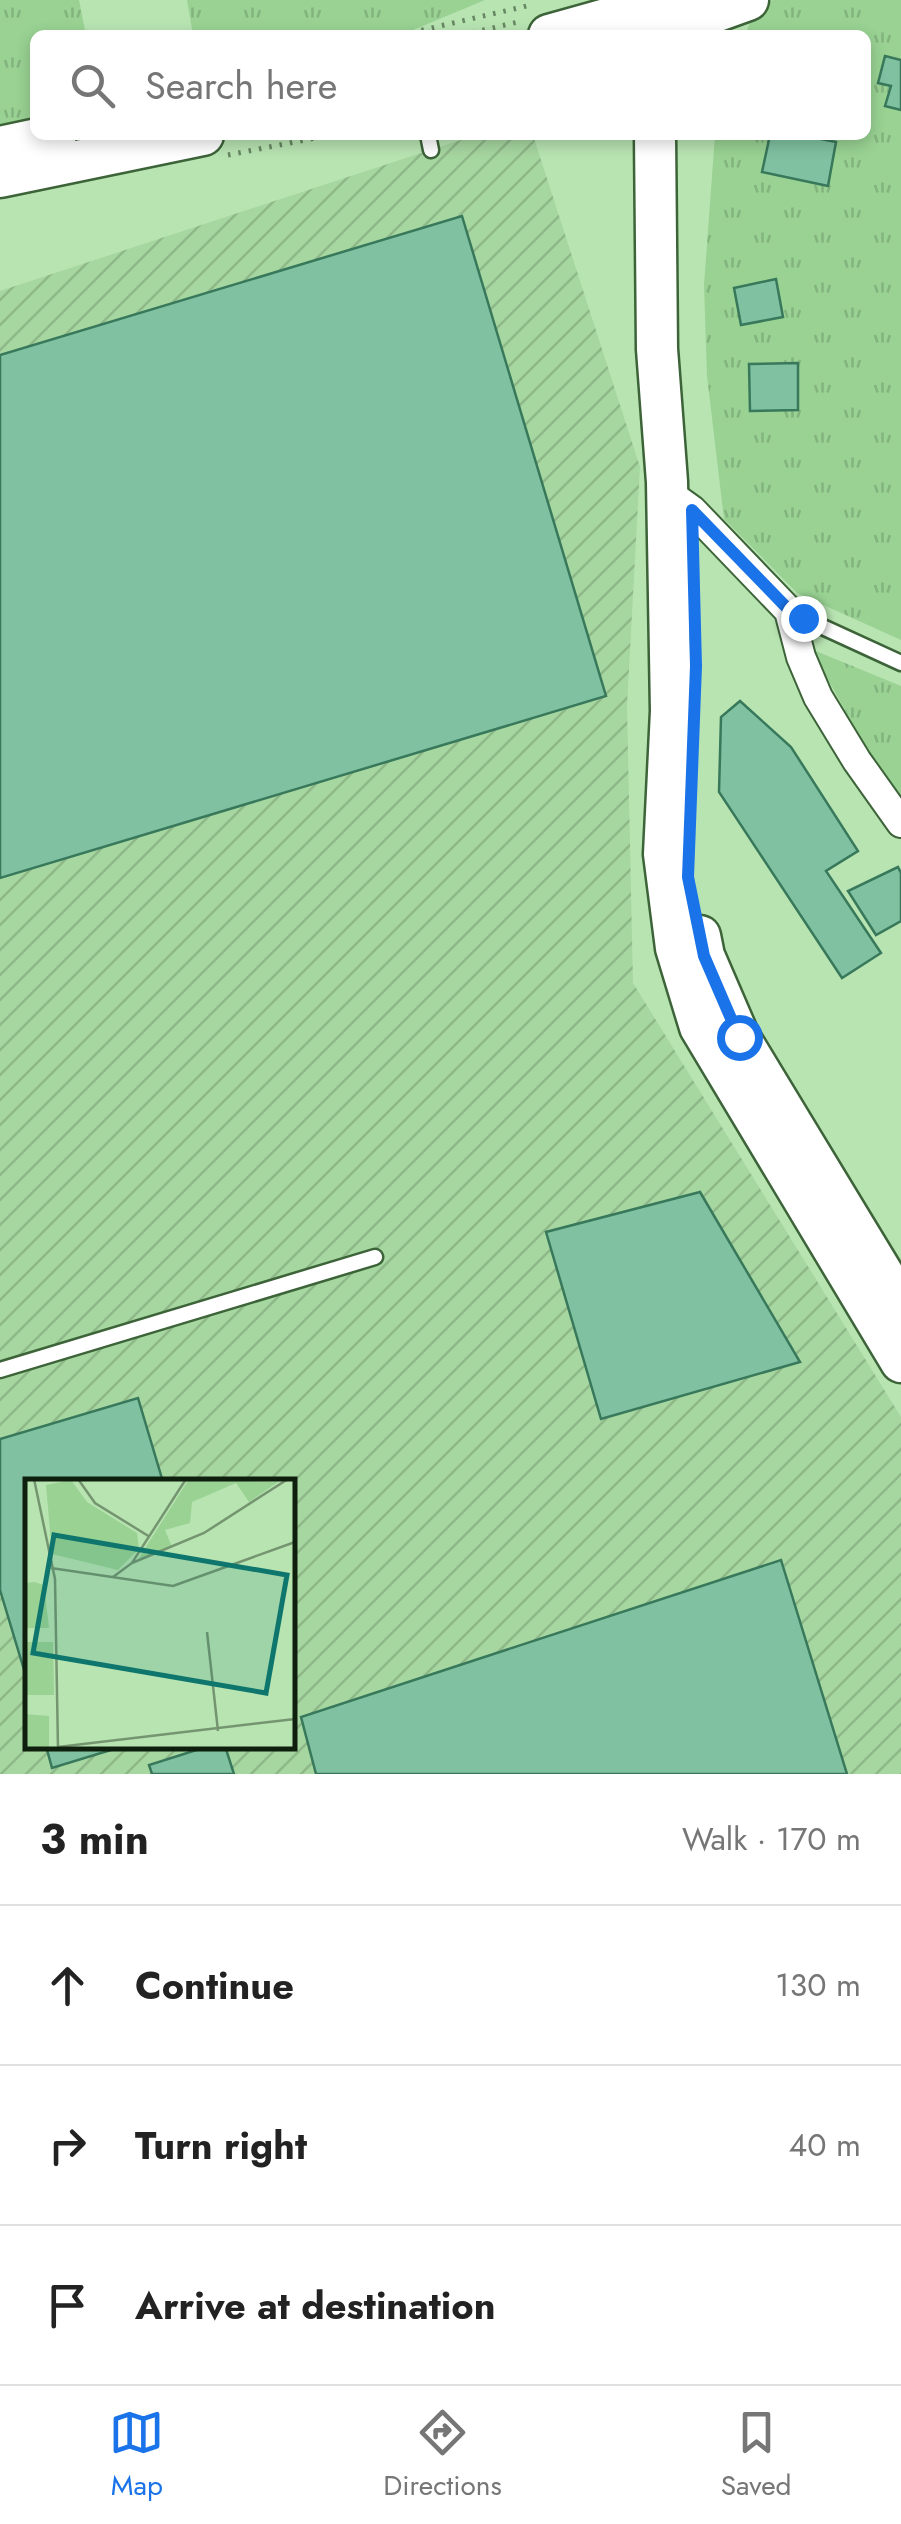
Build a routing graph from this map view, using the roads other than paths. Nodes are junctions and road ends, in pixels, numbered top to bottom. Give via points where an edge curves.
1 (735, 14) edge
2 (550, 18) edge
3 (656, 20) edge
4 (33, 140) edge
5 (179, 140) edge
6 (667, 140) edge
7 (0, 147) edge
8 (0, 178) edge
9 (679, 501) junction
10 (790, 611) junction
11 (901, 663) edge
12 (901, 823) edge
13 (376, 1257) dead end
14 (901, 1304) edge
15 (901, 1362) edge
16 (0, 1370) edge

1 - 3 main road
2 - 3 main road
4 - 7 main road
5 - 8 main road
6 - 9 main road
9 - 10 street
9 - 14 main road via 696,610 688,877 704,956 739,1037
9 - 15 main road via 664,854 676,948 700,1027
10 - 11 lane
10 - 12 street via 818,697
13 - 16 lane

